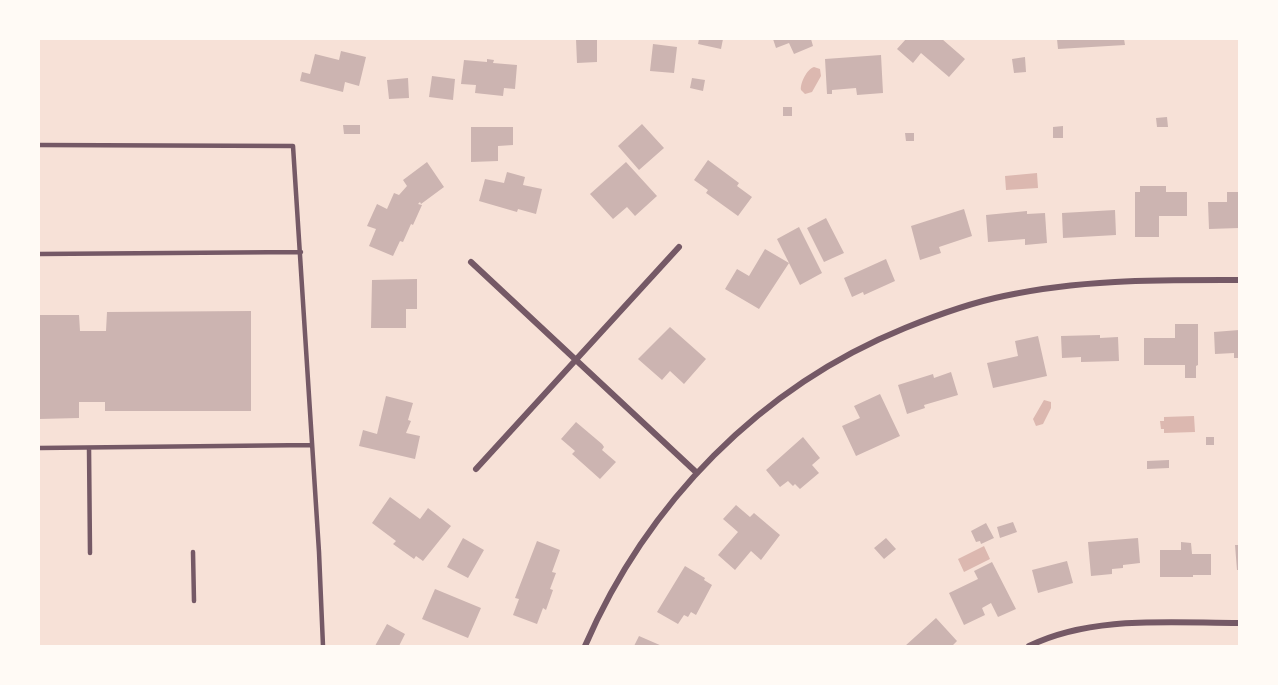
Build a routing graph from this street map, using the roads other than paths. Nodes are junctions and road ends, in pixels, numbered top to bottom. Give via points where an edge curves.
1 (39, 145) edge
2 (679, 247) dead end
3 (301, 252) junction
4 (39, 254) edge
5 (471, 262) dead end
6 (1239, 280) edge
7 (575, 361) junction
8 (312, 446) junction
9 (39, 448) edge
10 (89, 448) junction
11 (476, 469) dead end
12 (697, 473) junction
13 (193, 552) dead end
14 (90, 553) dead end
15 (194, 601) dead end
16 (1239, 623) edge
17 (323, 646) edge
18 (585, 646) edge
19 (1029, 646) edge

1 - 3 lane via 293,146
2 - 7 street
3 - 4 lane
3 - 8 lane
5 - 7 street
6 - 12 street via 1076,285 1004,296 946,312 885,336 817,372 754,418
7 - 11 street
7 - 12 street
8 - 10 lane
8 - 17 lane
9 - 10 lane
10 - 14 lane
12 - 18 street via 628,561
13 - 15 lane
16 - 19 street via 1133,624 1082,630

